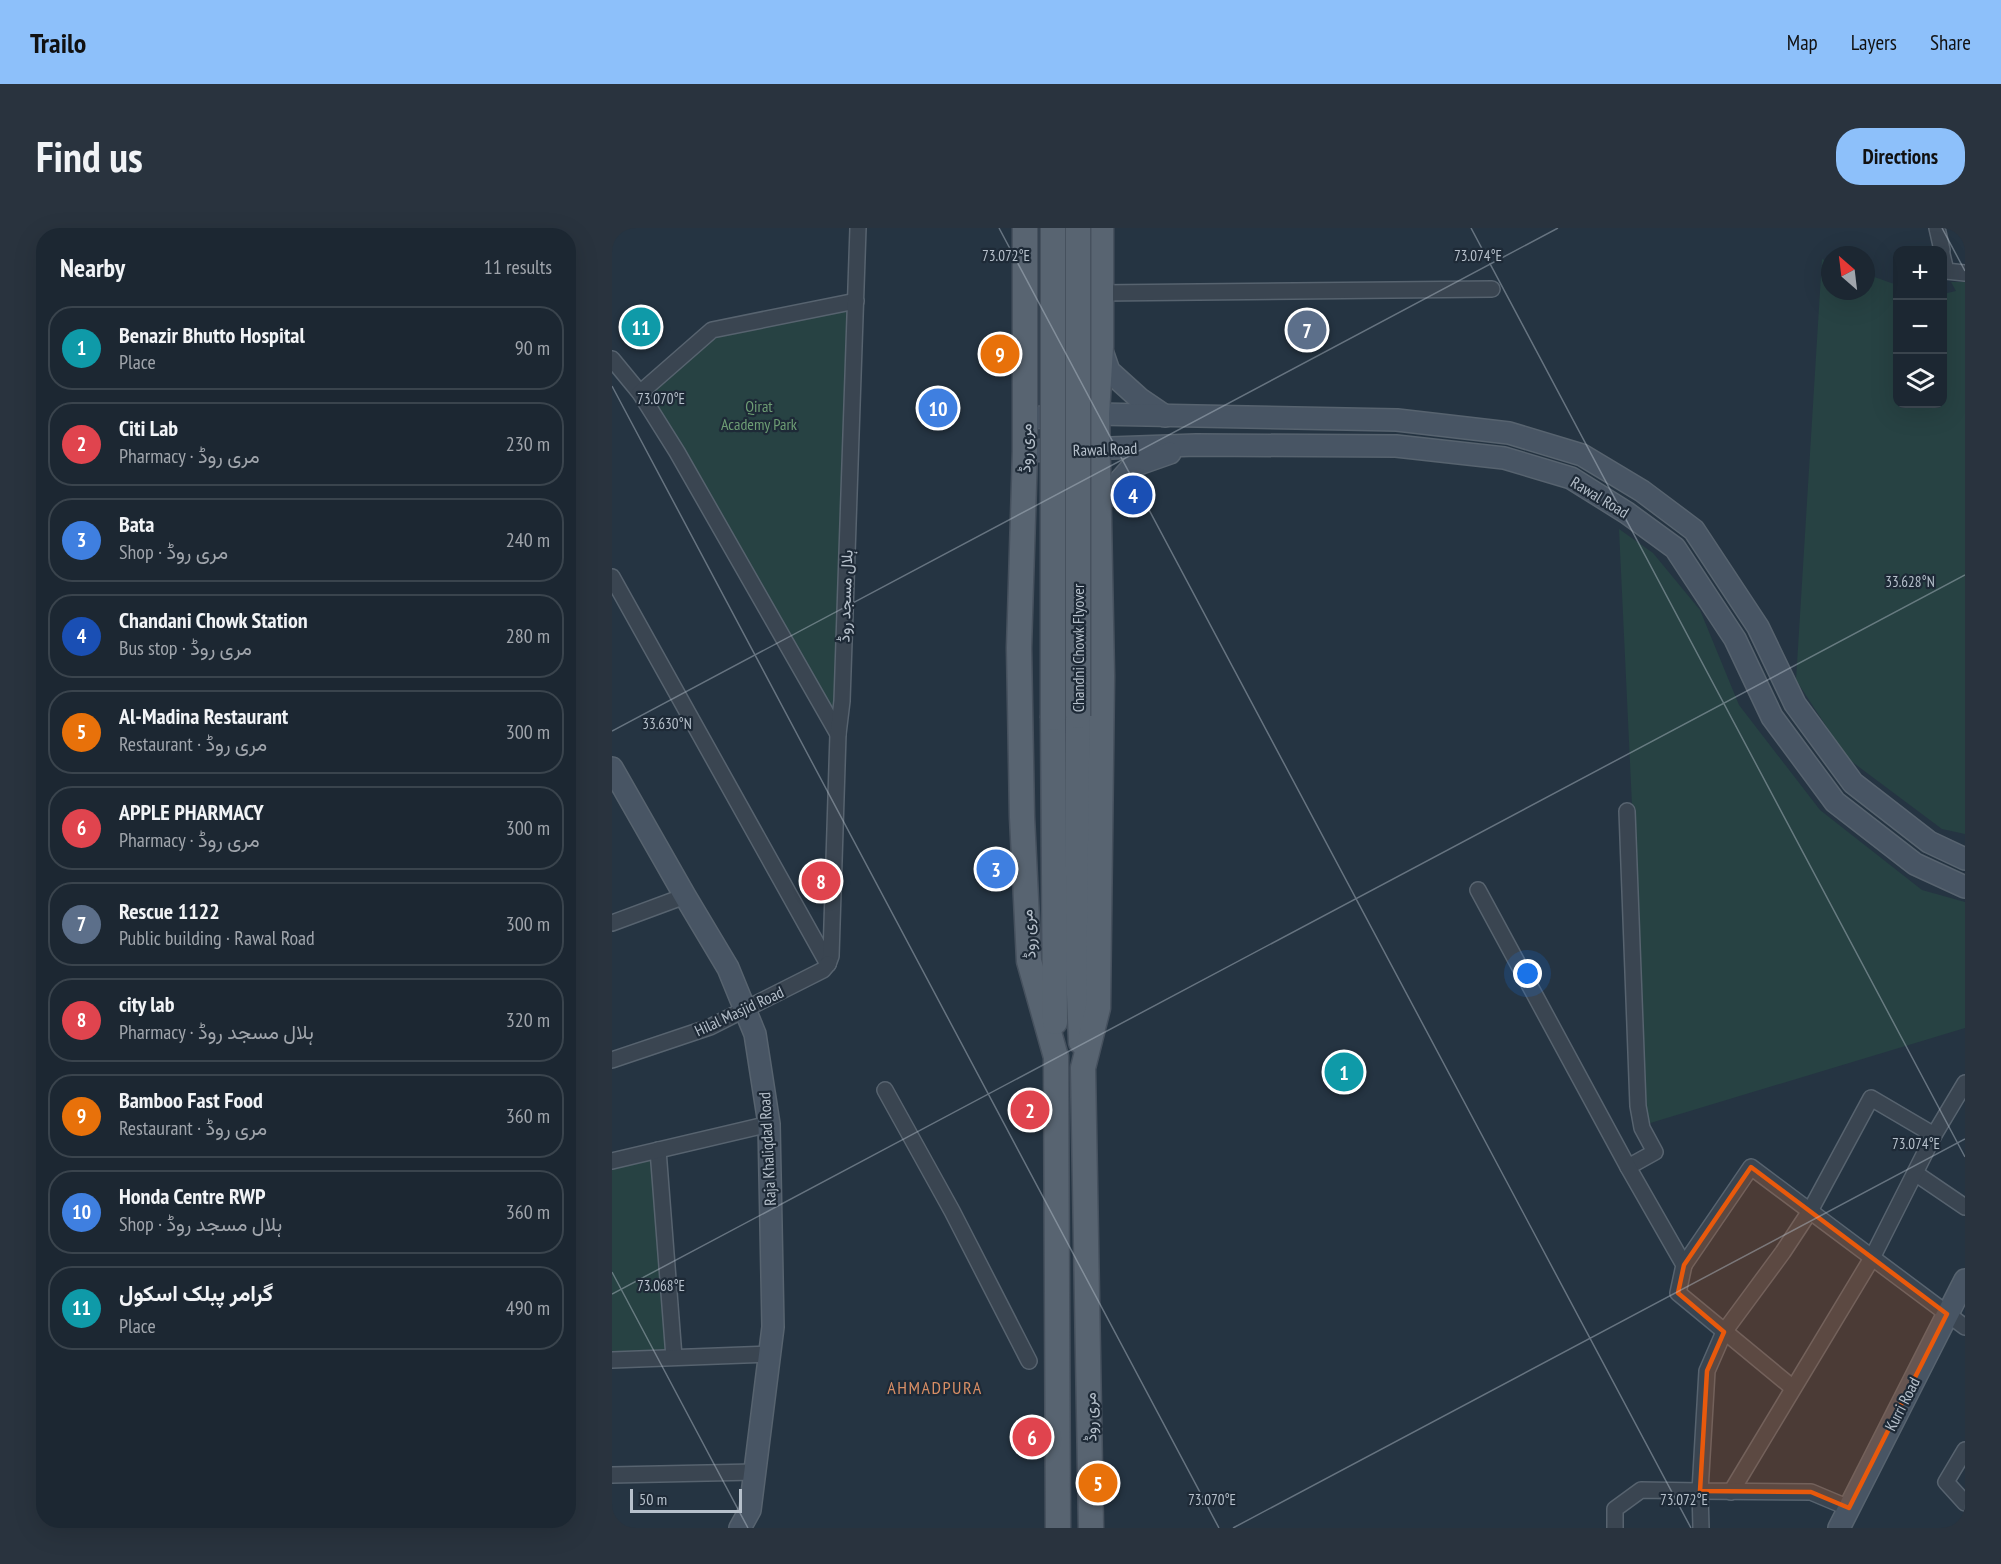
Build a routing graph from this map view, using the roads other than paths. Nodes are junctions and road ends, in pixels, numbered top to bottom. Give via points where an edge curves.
1 (858, 228) edge
2 (1025, 228) edge
3 (1053, 228) edge
4 (1078, 228) edge
5 (1101, 228) edge
6 (1937, 228) edge
7 (1941, 246) edge
8 (1947, 272) edge
9 (1965, 273) edge
10 (1492, 289) dead end
11 (1101, 293) junction
12 (856, 301) junction
13 (1101, 347) junction
14 (612, 359) edge
15 (640, 393) junction
16 (1097, 414) junction
17 (1165, 416) junction
18 (1026, 418) junction
19 (1196, 445) junction
20 (1098, 450) junction
21 (1025, 452) junction
22 (1098, 505) junction
23 (612, 577) edge
24 (838, 734) junction
25 (612, 768) edge
26 (617, 791) edge
27 (1627, 811) dead end
28 (1965, 858) edge
29 (1965, 887) edge
30 (1478, 890) dead end
31 (685, 896) junction
32 (612, 922) edge
33 (828, 964) junction
34 (747, 1010) junction
35 (1056, 1057) junction
36 (612, 1060) edge
37 (1083, 1068) junction
38 (1965, 1083) edge
39 (885, 1090) dead end
40 (769, 1124) junction
41 (1934, 1135) junction
42 (658, 1150) junction
43 (612, 1161) edge
44 (1628, 1167) junction
45 (1915, 1173) junction
46 (1965, 1206) edge
47 (1810, 1211) junction
48 (1872, 1258) junction
49 (1684, 1265) junction
50 (1965, 1280) edge
51 (1947, 1314) junction
52 (1965, 1327) edge
53 (1724, 1332) junction
54 (769, 1354) junction
55 (674, 1357) junction
56 (612, 1360) edge
57 (1029, 1361) dead end
58 (1793, 1388) junction
59 (1965, 1450) edge
60 (755, 1472) junction
61 (612, 1475) edge
62 (1700, 1491) junction
63 (1731, 1492) junction
64 (1965, 1503) edge
65 (1849, 1508) junction
66 (740, 1528) edge
67 (1058, 1528) edge
68 (1091, 1528) edge
69 (1615, 1528) edge
70 (1701, 1528) edge
71 (1839, 1528) edge

1 - 12 street, ہلال مسجد روڈ
2 - 18 main road, مری روڈ
3 - 35 main road, Chandni Chowk Flyover, bridge
4 - 37 main road, Chandni Chowk Flyover, bridge via 1077,946
5 - 11 main road, مری روڈ
6 - 7 street
8 - 9 street
10 - 11 street
11 - 13 main road, مری روڈ
12 - 15 street via 712,330
12 - 24 street, ہلال مسجد روڈ
13 - 16 main road, مری روڈ
13 - 17 main road via 1109,371
14 - 15 street
15 - 24 street
16 - 17 main road, Rawal Road
16 - 18 main road, Rawal Road
16 - 20 main road, مری روڈ
17 - 28 main road, Rawal Road via 1397,420 1509,433 1582,455 1642,491 1694,530 1758,627 1795,704 1853,783 1929,842
18 - 21 main road, مری روڈ
19 - 20 main road, Rawal Road
19 - 22 main road via 1133,466
19 - 29 main road, Rawal Road via 1396,446 1504,458 1571,478 1675,548 1736,639 1772,717 1835,802 1915,864
20 - 21 main road, Rawal Road
20 - 22 main road, مری روڈ
21 - 35 main road, مری روڈ via 1019,648 1028,950
22 - 37 main road, مری روڈ via 1102,676 1098,1008
23 - 33 street
24 - 33 street, ہلال مسجد روڈ
25 - 26 main road, Raja Khaliqdad Road
26 - 31 main road, Raja Khaliqdad Road
27 - 44 street via 1638,1106 1642,1128 1655,1152
30 - 44 street
31 - 32 street
31 - 34 main road, Raja Khaliqdad Road via 728,968
33 - 34 street, Hilal Masjid Road
34 - 36 street, Hilal Masjid Road via 710,1027
34 - 40 main road, Raja Khaliqdad Road via 755,1034
35 - 67 main road, مری روڈ
37 - 68 main road, مری روڈ
38 - 41 street
39 - 57 street
40 - 42 street
40 - 54 main road, Raja Khaliqdad Road via 773,1327
41 - 45 street
41 - 47 street via 1871,1098
42 - 43 street
42 - 55 street
44 - 49 street
45 - 46 street
45 - 48 street
47 - 48 street
47 - 49 street via 1751,1167
47 - 53 street
48 - 51 street
48 - 58 street
49 - 53 street via 1678,1293
50 - 51 main road, Kurri Road
51 - 52 street
51 - 65 main road, Kurri Road
53 - 58 street
53 - 62 street via 1707,1371
54 - 55 street
54 - 60 main road, Raja Khaliqdad Road
55 - 56 street
58 - 63 street
59 - 64 street via 1946,1482
60 - 61 street
60 - 66 main road, Raja Khaliqdad Road via 750,1510
62 - 63 street
62 - 69 street via 1641,1490 1615,1509
62 - 70 street
63 - 65 street via 1811,1492
65 - 71 main road, Kurri Road

